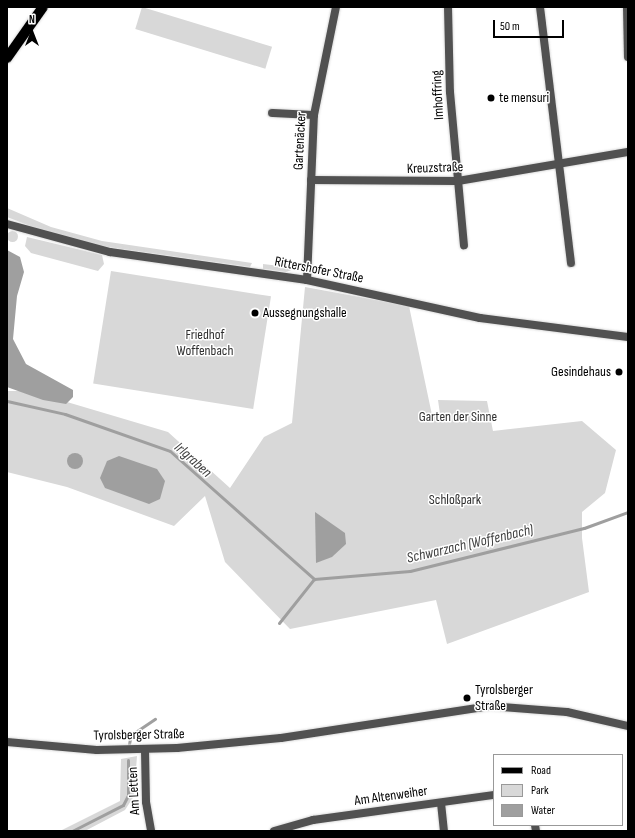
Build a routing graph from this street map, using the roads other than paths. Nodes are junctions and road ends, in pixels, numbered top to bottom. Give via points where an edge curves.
1 (43, 7) edge
2 (336, 7) edge
3 (448, 7) edge
4 (540, 7) edge
5 (627, 7) edge
6 (628, 52) edge
7 (7, 58) edge
8 (272, 113) dead end
9 (314, 115) junction
10 (628, 152) edge
11 (558, 165) junction
12 (311, 180) junction
13 (458, 181) junction
14 (7, 224) edge
15 (464, 245) dead end
16 (571, 263) dead end
17 (307, 280) junction
18 (628, 337) edge
19 (628, 726) edge
20 (7, 742) edge
21 (145, 750) junction
22 (493, 795) edge
23 (441, 803) junction
24 (292, 828) edge
25 (151, 831) edge
26 (274, 831) edge
27 (444, 831) edge

1 - 7 main road
2 - 9 street, Gartenäcker
3 - 13 street, Imhoffring
4 - 11 street
5 - 6 street
8 - 9 street
9 - 12 street, Gartenäcker
10 - 11 street, Kreuzstraße
11 - 13 street, Kreuzstraße
11 - 16 street
12 - 13 street, Kreuzstraße
12 - 17 street, Gartenäcker
13 - 15 street, Imhoffring
14 - 17 street, Rittershofer Straße via 110,252
17 - 18 street, Rittershofer Straße via 480,318
19 - 21 street, Tyrolsberger Straße via 566,712 489,706 281,738
20 - 21 street, Tyrolsberger Straße via 74,749
21 - 25 street, Am Letten via 146,802
22 - 23 street, Am Altenweiher
23 - 24 street, Am Altenweiher
23 - 27 street
24 - 26 street, Am Altenweiher

